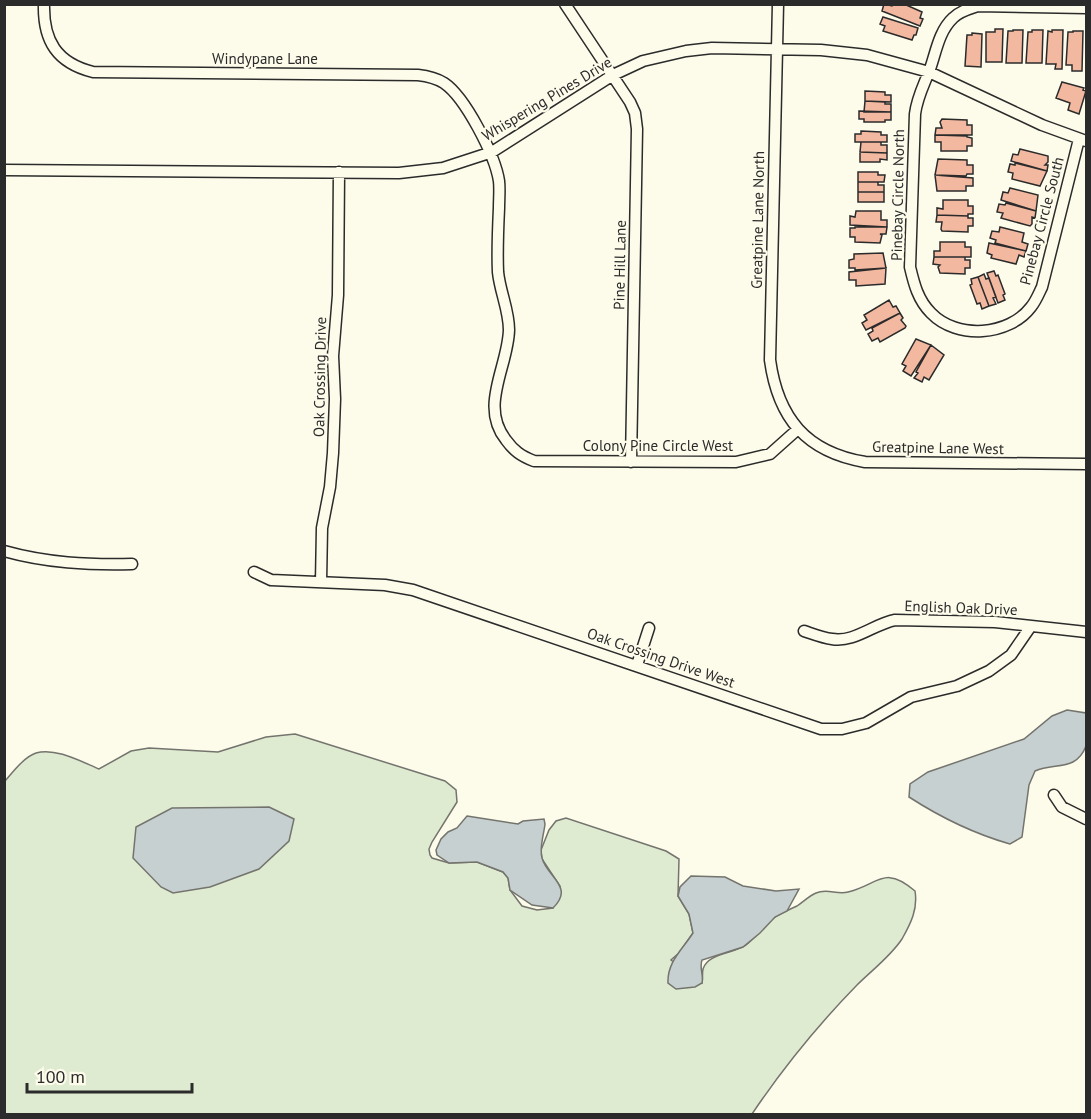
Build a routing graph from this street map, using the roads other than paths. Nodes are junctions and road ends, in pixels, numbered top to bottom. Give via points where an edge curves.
1 (44, 4) edge
2 (581, 4) edge
3 (778, 4) edge
4 (567, 8) edge
5 (1086, 8) edge
6 (777, 50) junction
7 (929, 72) junction
8 (613, 75) junction
9 (1083, 140) edge
10 (492, 152) junction
11 (4, 170) edge
12 (339, 172) junction
13 (965, 330) joint
14 (798, 429) junction
15 (511, 447) joint
16 (631, 462) junction
17 (1086, 464) edge
18 (4, 551) edge
19 (132, 564) dead end
20 (254, 572) dead end
21 (321, 582) junction
22 (1031, 626) junction
23 (649, 628) dead end
24 (804, 631) dead end
25 (1086, 632) edge
26 (637, 665) junction
27 (1054, 795) dead end
28 (1086, 819) edge

1 - 10 street, Windypane Lane via 45,32 52,45 63,59 93,72 431,77 454,92
2 - 4 street
3 - 6 street, Greatpine Lane North
4 - 8 street, Pine Hill Lane
5 - 7 street, Pinebay Circle North via 978,6 965,10 942,32
6 - 7 street, Whispering Pines Drive via 867,55
6 - 8 street, Whispering Pines Drive via 686,51 644,61
6 - 14 street, Greatpine Lane North via 770,360 773,385 783,410
7 - 9 street, Whispering Pines Drive
7 - 13 street, Pinebay Circle North via 917,97 915,114 910,267 920,300 931,314 947,325
8 - 10 street, Whispering Pines Drive
8 - 16 street, Pine Hill Lane via 635,113 637,129
9 - 13 street, Pinebay Circle South via 1042,286 1031,308 999,329
10 - 12 street, Whispering Pines Drive via 421,171
10 - 15 street, Windypane Lane via 499,182 499,278 509,329 494,405 502,435
11 - 12 street, Whispering Pines Drive
12 - 21 street, Oak Crossing Drive via 333,453 322,528
14 - 16 street, Colony Pine Circle West via 770,454 750,460
14 - 17 street, Greatpine Lane West via 823,449 865,462
15 - 16 street, Colony Pine Circle West via 534,461
18 - 19 street via 53,562
20 - 21 street, Oak Crossing Drive West via 271,580
21 - 26 street, Oak Crossing Drive West via 413,590
22 - 24 street, English Oak Drive via 895,620 847,639 832,640
22 - 25 street, English Oak Drive
22 - 26 street, Oak Crossing Drive West via 1011,654 989,671 957,686 911,697 866,723 842,729 821,729
23 - 26 street
27 - 28 street via 1062,807

